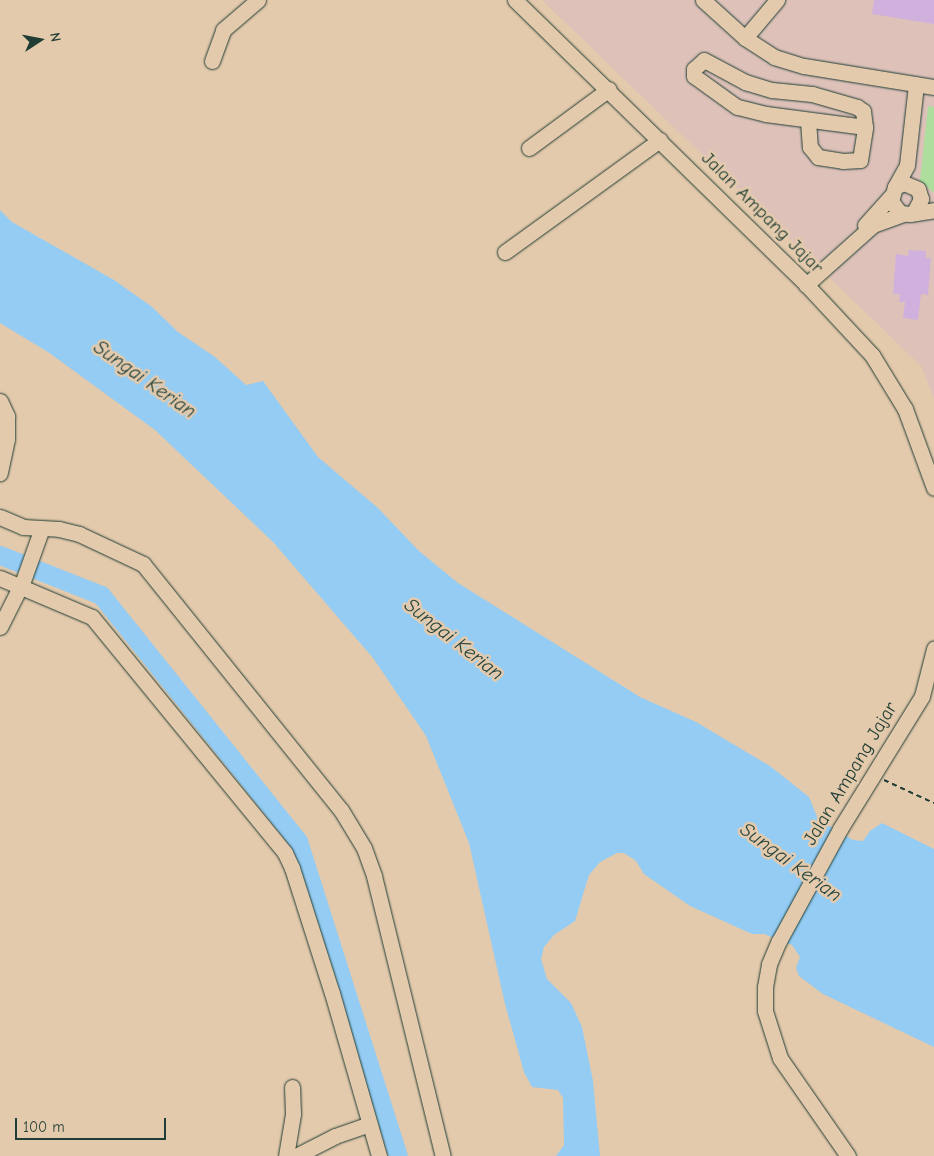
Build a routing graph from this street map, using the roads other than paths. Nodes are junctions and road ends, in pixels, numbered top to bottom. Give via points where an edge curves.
1 (258, 0) edge
2 (515, 0) edge
3 (703, 0) edge
4 (777, 0) edge
5 (745, 38) junction
6 (212, 61) dead end
7 (817, 69) junction
8 (916, 85) junction
9 (934, 87) edge
10 (609, 89) junction
11 (812, 94) junction
12 (808, 120) junction
13 (865, 127) junction
14 (660, 140) junction
15 (529, 148) dead end
16 (907, 165) junction
17 (917, 190) junction
18 (893, 192) junction
19 (934, 208) edge
20 (909, 213) junction
21 (505, 252) dead end
22 (804, 283) junction
23 (0, 401) edge
24 (0, 473) edge
25 (934, 488) edge
26 (0, 516) edge
27 (42, 528) junction
28 (0, 578) edge
29 (22, 584) junction
30 (0, 627) edge
31 (934, 650) edge
32 (292, 1087) dead end
33 (367, 1125) junction
34 (286, 1156) edge
35 (296, 1156) edge
36 (378, 1156) edge
37 (443, 1156) edge
38 (848, 1156) edge

1 - 6 street via 223,30
2 - 10 street, Jalan Ampang Jajar
3 - 5 street
4 - 5 street
5 - 7 street via 774,57
7 - 8 street
7 - 11 street
8 - 9 street
8 - 16 street
10 - 14 street, Jalan Ampang Jajar
10 - 15 street
11 - 12 street via 772,90 745,82 704,60 693,73 737,107
11 - 13 street via 857,107 863,111
12 - 13 street
12 - 13 street via 810,147 818,156 843,161 860,160
14 - 21 street
14 - 22 street, Jalan Ampang Jajar
16 - 17 street
16 - 18 street
17 - 18 street via 904,183
17 - 19 street
17 - 20 street via 920,204
18 - 20 street via 892,206
18 - 22 street via 869,221
19 - 20 street
20 - 22 street via 873,225
22 - 25 street, Jalan Ampang Jajar via 889,378 905,410
23 - 24 street via 6,416
26 - 27 street via 14,525
27 - 29 street
27 - 37 street via 78,534 143,564 353,829 374,876
28 - 29 street
29 - 30 street
29 - 33 street via 92,617 285,853 332,993
31 - 38 street, Jalan Ampang Jajar via 922,696 840,829 779,941 769,964 765,987 770,1035 780,1058
32 - 34 street via 293,1114
33 - 35 street via 319,1143
33 - 36 street

